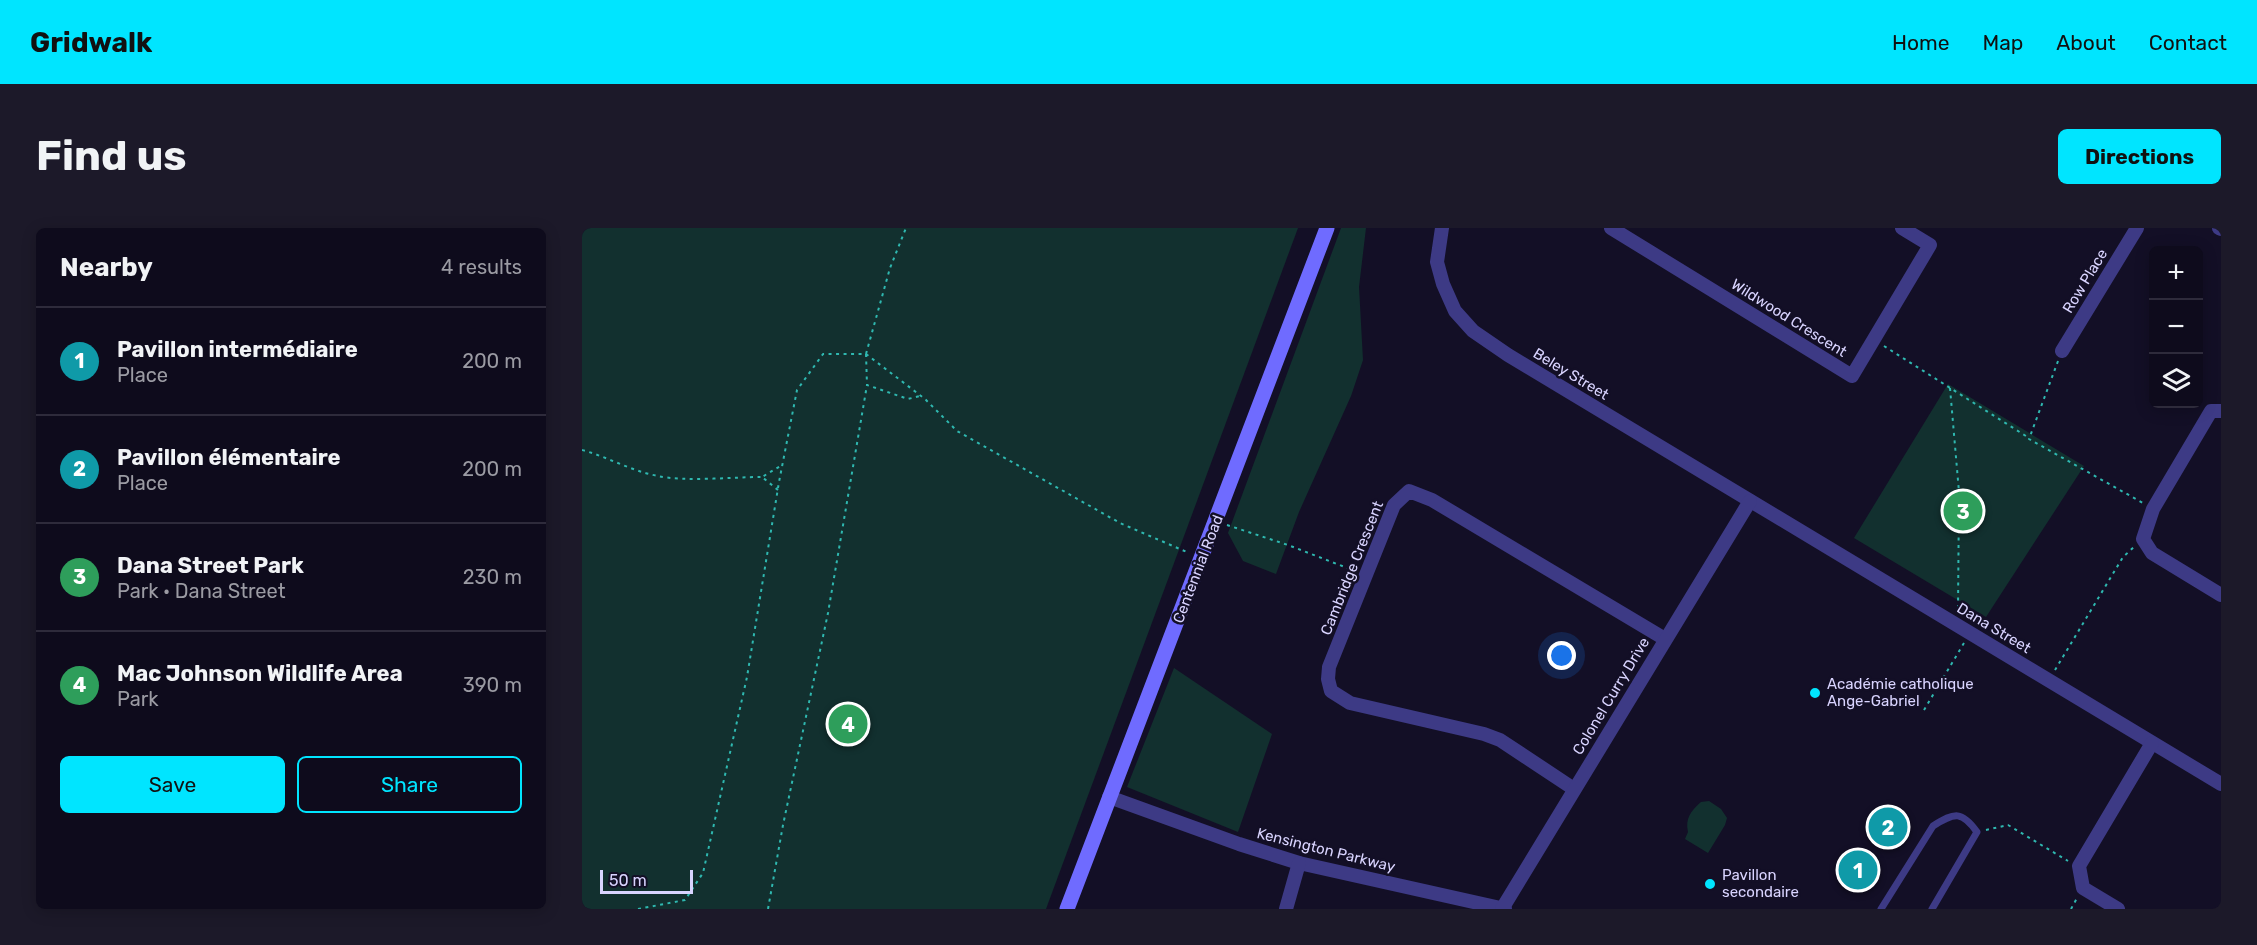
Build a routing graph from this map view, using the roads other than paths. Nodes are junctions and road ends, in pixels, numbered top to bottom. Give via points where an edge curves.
1 (1327, 228) edge
2 (1442, 228) edge
3 (1611, 228) edge
4 (1902, 228) edge
5 (2137, 228) edge
6 (2062, 351) road end
7 (2221, 411) edge
8 (1750, 501) junction
9 (2221, 595) edge
10 (1665, 639) junction
11 (2152, 743) junction
12 (2221, 784) edge
13 (1574, 789) junction
14 (1109, 797) junction
15 (1299, 863) junction
16 (1067, 909) edge
17 (1286, 909) edge
18 (1503, 909) edge
19 (1881, 909) edge
20 (1932, 909) edge
21 (2118, 909) edge

1 - 14 main road, Centennial Road
2 - 8 street, Beley Street via 1437,262 1443,284 1455,311 1473,331
3 - 4 street, Wildwood Crescent via 1852,376 1930,245
5 - 6 street, Row Place
7 - 9 street via 2211,411 2153,509 2143,539 2152,553
8 - 10 street, Colonel Curry Drive
8 - 11 street, Dana Street
10 - 13 street, Colonel Curry Drive
10 - 13 street, Cambridge Crescent via 1432,500 1409,491 1394,505 1329,667 1331,691 1350,703 1500,740
11 - 12 street, Dana Street
11 - 21 street via 2079,866 2083,888
13 - 18 street, Colonel Curry Drive
14 - 15 street, Kensington Parkway
14 - 16 main road, Centennial Road
15 - 17 street
15 - 18 street, Kensington Parkway
19 - 20 lane via 1933,825 1956,815 1968,820 1977,832

